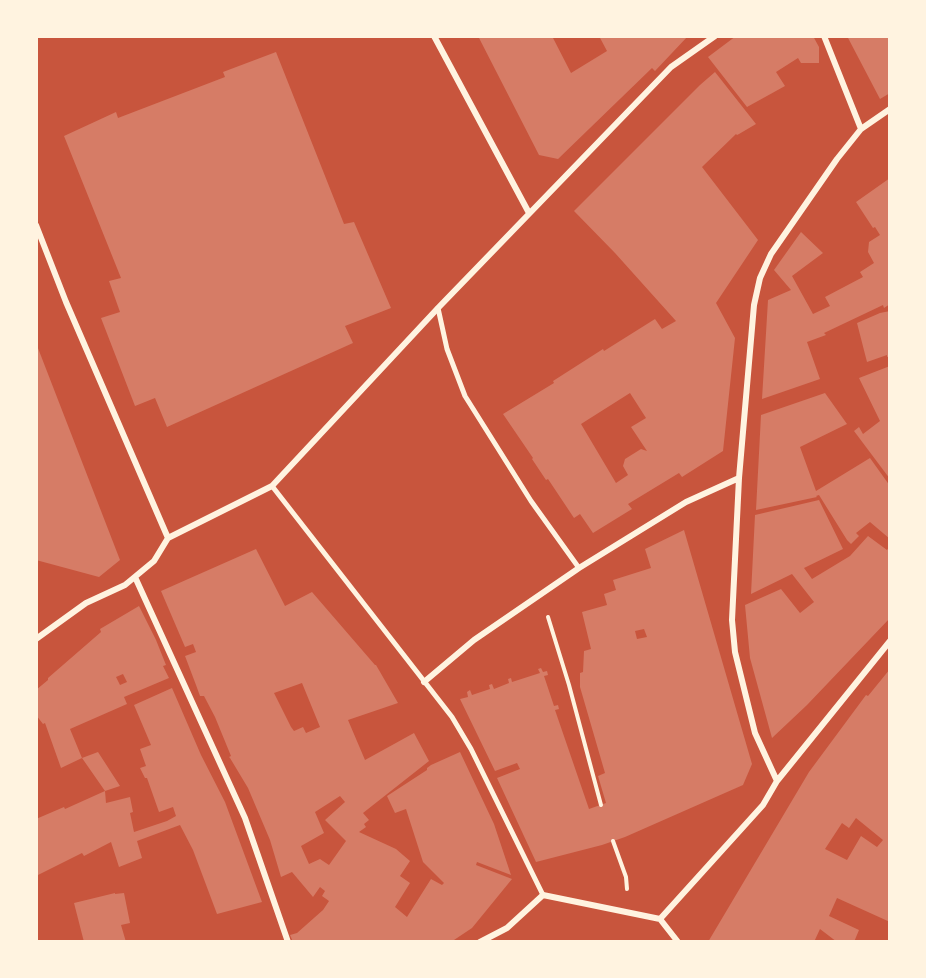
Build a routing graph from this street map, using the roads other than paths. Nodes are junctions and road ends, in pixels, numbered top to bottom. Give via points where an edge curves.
1 (434, 36) edge
2 (715, 36) edge
3 (824, 36) edge
4 (890, 109) edge
5 (861, 129) junction
6 (529, 213) junction
7 (36, 225) edge
8 (438, 308) junction
9 (739, 478) junction
10 (272, 486) junction
11 (168, 538) junction
12 (579, 568) junction
13 (135, 577) junction
14 (36, 639) edge
15 (890, 641) edge
16 (424, 682) junction
17 (777, 781) junction
18 (543, 895) junction
19 (660, 919) junction
20 (288, 942) edge
21 (480, 942) edge
22 (678, 942) edge

1 - 6 street
2 - 6 street via 670,67
3 - 5 street
4 - 5 street
5 - 9 street via 771,254 760,278 754,305
6 - 8 street
7 - 11 street
8 - 10 street
8 - 12 street via 447,349 465,396
9 - 12 street via 686,502
9 - 17 street via 732,620 735,652 755,733
10 - 11 street
10 - 16 street
11 - 13 street via 154,561
12 - 16 street via 474,640
13 - 14 street via 86,603
13 - 20 street via 246,818
15 - 17 street
16 - 18 street via 471,749
17 - 19 street via 763,805
18 - 19 street
18 - 21 street via 507,928
19 - 22 street

